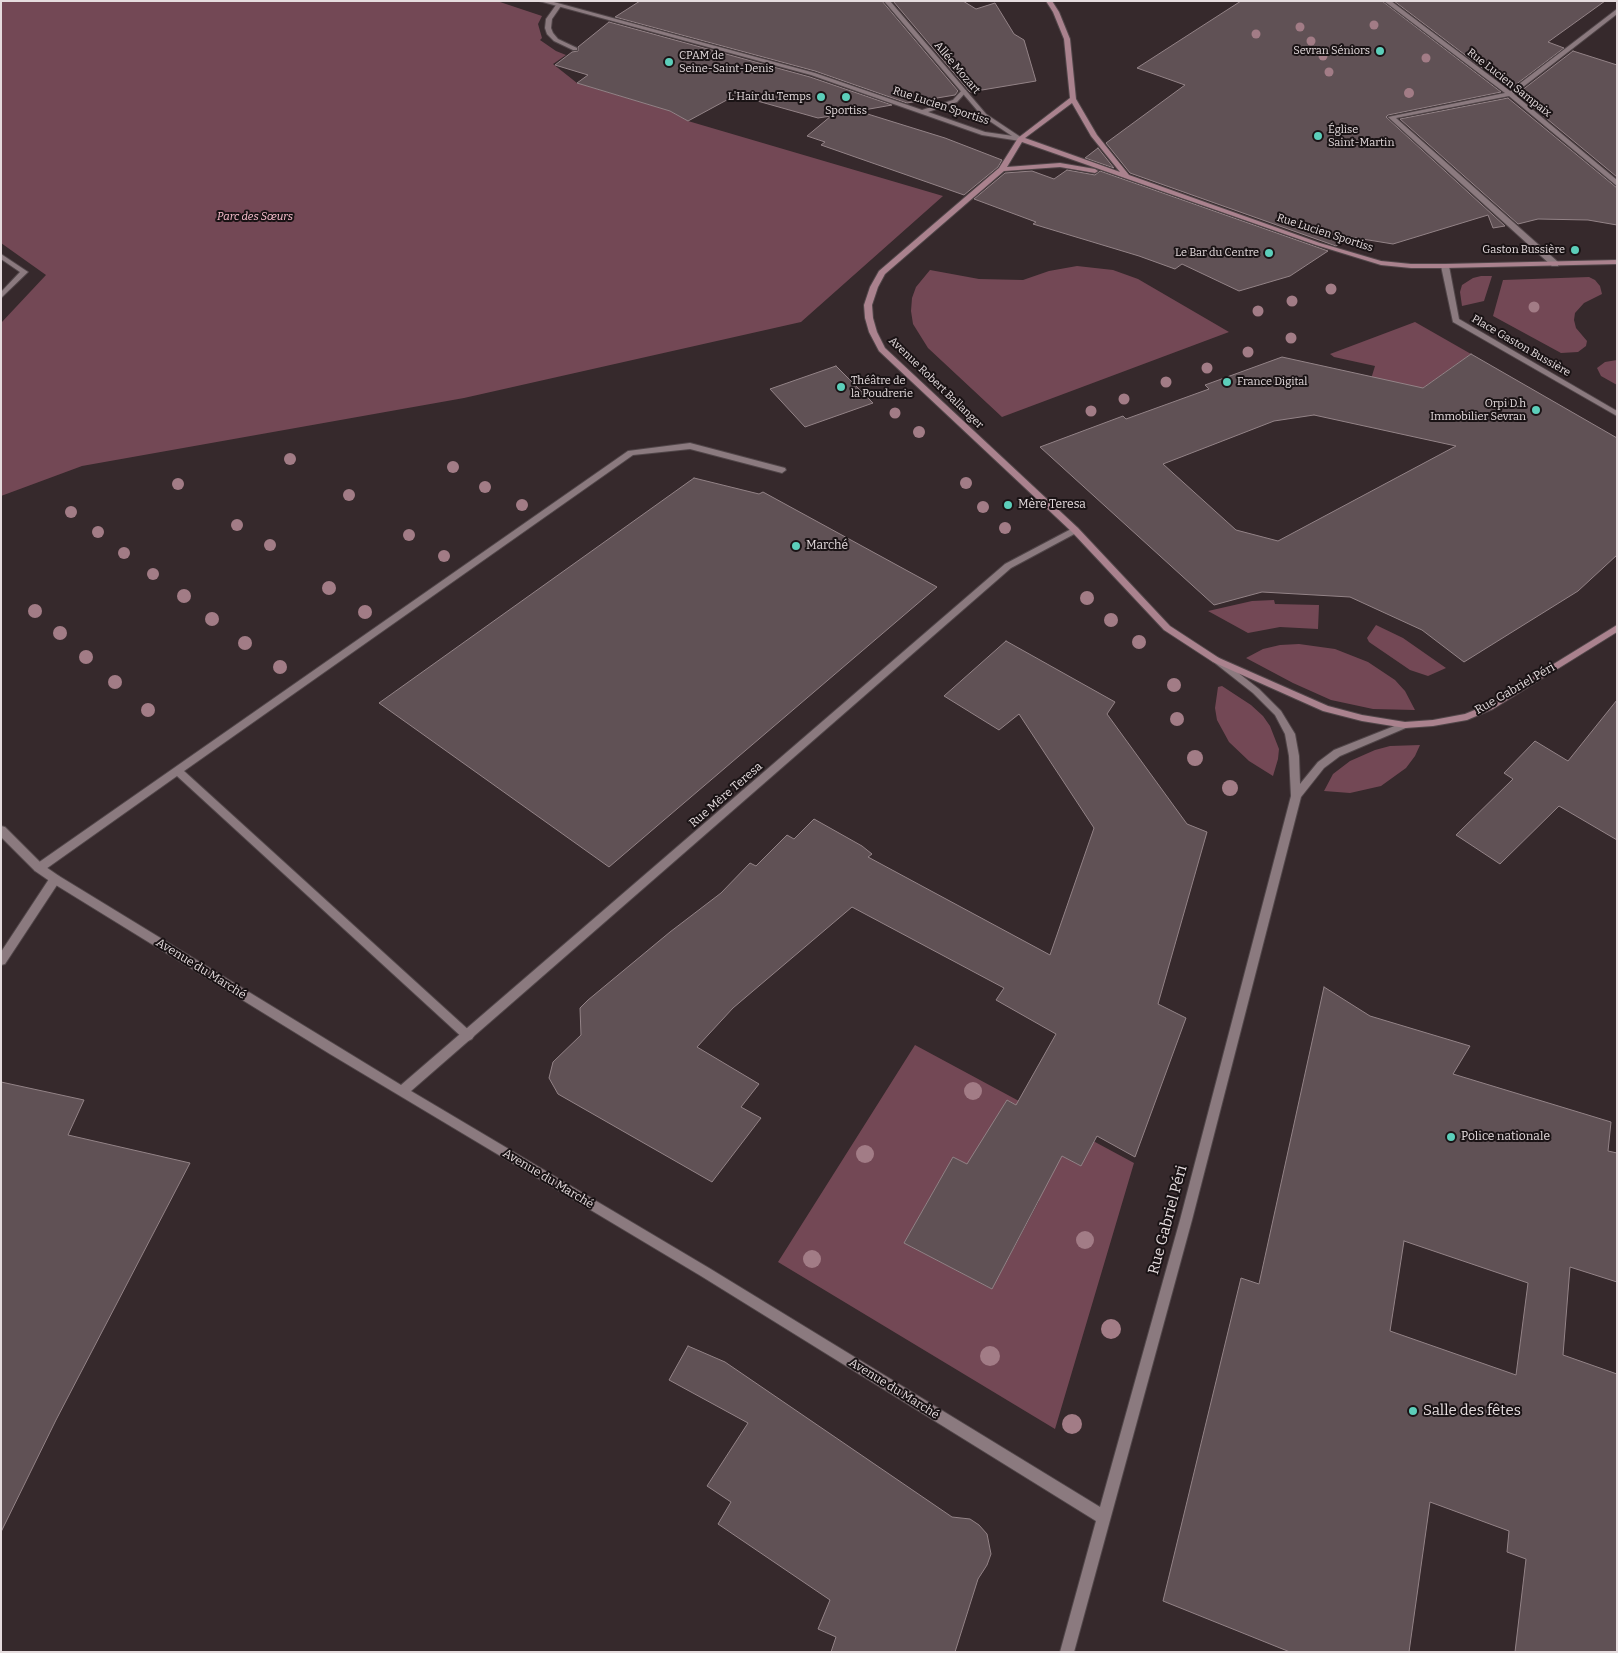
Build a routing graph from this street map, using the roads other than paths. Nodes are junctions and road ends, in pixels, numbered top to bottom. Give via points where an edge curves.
1 (542, 1) edge
2 (887, 1) edge
3 (1049, 1) edge
4 (1387, 1) edge
5 (558, 6) junction
6 (1617, 11) edge
7 (575, 49) dead end
8 (964, 91) junction
9 (1510, 94) junction
10 (1074, 99) junction
11 (921, 113) junction
12 (1020, 139) junction
13 (1002, 169) junction
14 (1128, 178) junction
15 (1617, 184) edge
16 (1, 256) edge
17 (1617, 262) edge
18 (1555, 264) junction
19 (1445, 266) junction
20 (1, 296) edge
21 (1617, 414) edge
22 (782, 470) dead end
23 (1075, 530) junction
24 (1617, 628) edge
25 (1216, 660) junction
26 (1265, 681) joint
27 (1405, 725) junction
28 (178, 771) junction
29 (1296, 796) junction
30 (1, 830) edge
31 (39, 868) junction
32 (55, 879) junction
33 (1, 961) edge
34 (468, 1036) junction
35 (402, 1092) junction
36 (1103, 1517) junction
37 (1066, 1652) edge

1 - 5 street, Rue Lucien Sportiss
2 - 8 street, Allée Mozart
3 - 10 main road via 1067,38
4 - 9 street, Rue Lucien Sampaix
5 - 7 street via 549,19 550,34
5 - 11 street, Rue Lucien Sportiss via 812,74
6 - 9 street
8 - 11 street via 955,102
8 - 12 street, Allée Mozart via 984,115
9 - 15 street, Rue Lucien Sampaix
9 - 18 street via 1391,116
10 - 12 main road, Avenue Robert Ballanger
10 - 14 main road via 1094,136
11 - 12 street, Rue Lucien Sportiss via 984,134
12 - 13 main road, Avenue Robert Ballanger
12 - 14 main road, Rue Lucien Sportiss
13 - 14 main road via 1060,165
13 - 23 main road, Avenue Robert Ballanger via 882,273 868,305 872,332 882,349
14 - 19 main road, Rue Lucien Sportiss via 1354,256 1381,262
16 - 20 street via 24,272
17 - 18 main road
18 - 19 main road
19 - 21 street, Place Gaston Bussière via 1456,320
22 - 28 street via 690,446 631,453
23 - 25 main road, Avenue Robert Ballanger via 1167,628
23 - 34 street, Rue Mère Teresa via 1008,566
24 - 27 main road, Rue Gabriel Péri via 1467,717
25 - 26 main road, Avenue Robert Ballanger
25 - 29 street, Rue Gabriel Péri via 1278,713 1290,734
26 - 27 main road, Rue Gabriel Péri via 1326,709
27 - 29 street, Rue Gabriel Péri via 1337,753 1321,765
28 - 31 street
28 - 34 street
29 - 36 street, Rue Gabriel Péri via 1186,1220
30 - 31 street, Avenue du Marché
31 - 32 street, Avenue du Marché
32 - 33 street
32 - 35 street, Avenue du Marché
34 - 35 street, Rue Mère Teresa
35 - 36 street, Avenue du Marché via 706,1272
36 - 37 street, Rue Gabriel Péri

